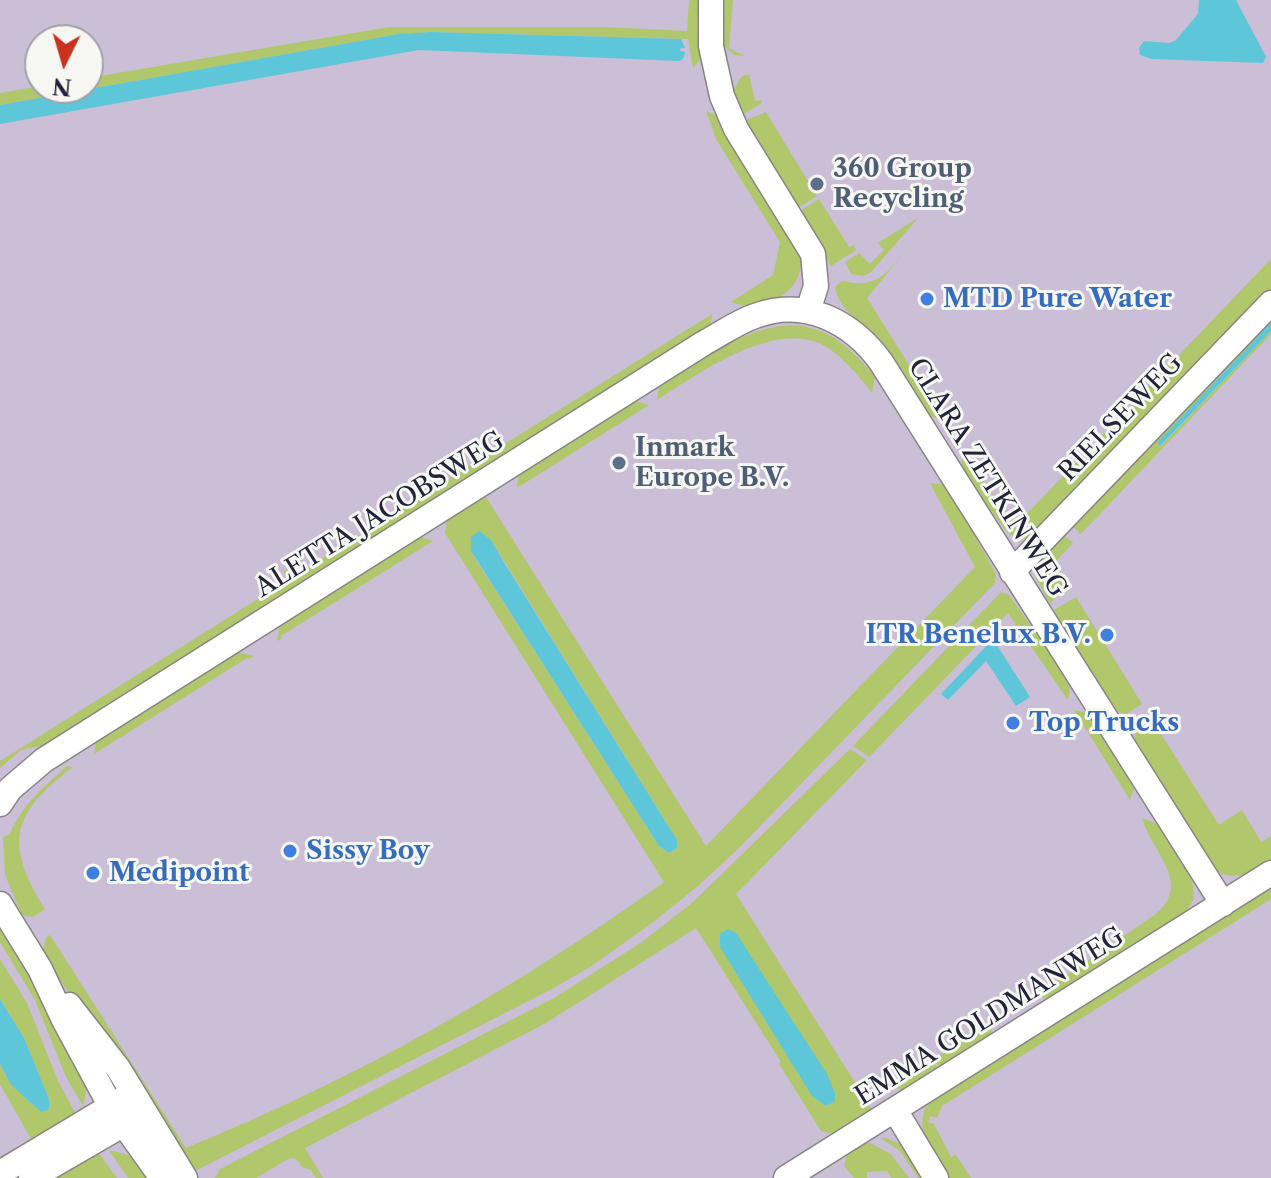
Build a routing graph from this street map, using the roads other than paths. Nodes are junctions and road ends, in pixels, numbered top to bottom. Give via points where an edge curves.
1 (711, 0) edge
2 (1271, 303) edge
3 (808, 311) junction
4 (1012, 572) junction
5 (0, 804) edge
6 (1271, 873) edge
7 (0, 904) edge
8 (1223, 904) junction
9 (127, 1109) junction
10 (895, 1110) junction
11 (0, 1173) edge
12 (31, 1178) edge
13 (162, 1178) edge
14 (185, 1178) edge
15 (786, 1178) edge
16 (936, 1178) edge

1 - 3 street via 711,46 722,96 736,129 813,254 816,286
2 - 4 street, RIELSEWEG
3 - 4 street, CLARA ZETKINWEG via 846,325 867,343
3 - 5 street, ALETTA JACOBSWEG via 752,316 704,343 44,760
4 - 8 street, CLARA ZETKINWEG
6 - 8 street, EMMA GOLDMANWEG
7 - 9 street via 40,969 118,1068
8 - 10 street, EMMA GOLDMANWEG
9 - 11 street
9 - 12 street
9 - 13 street
9 - 14 street
10 - 15 street, EMMA GOLDMANWEG
10 - 16 street

